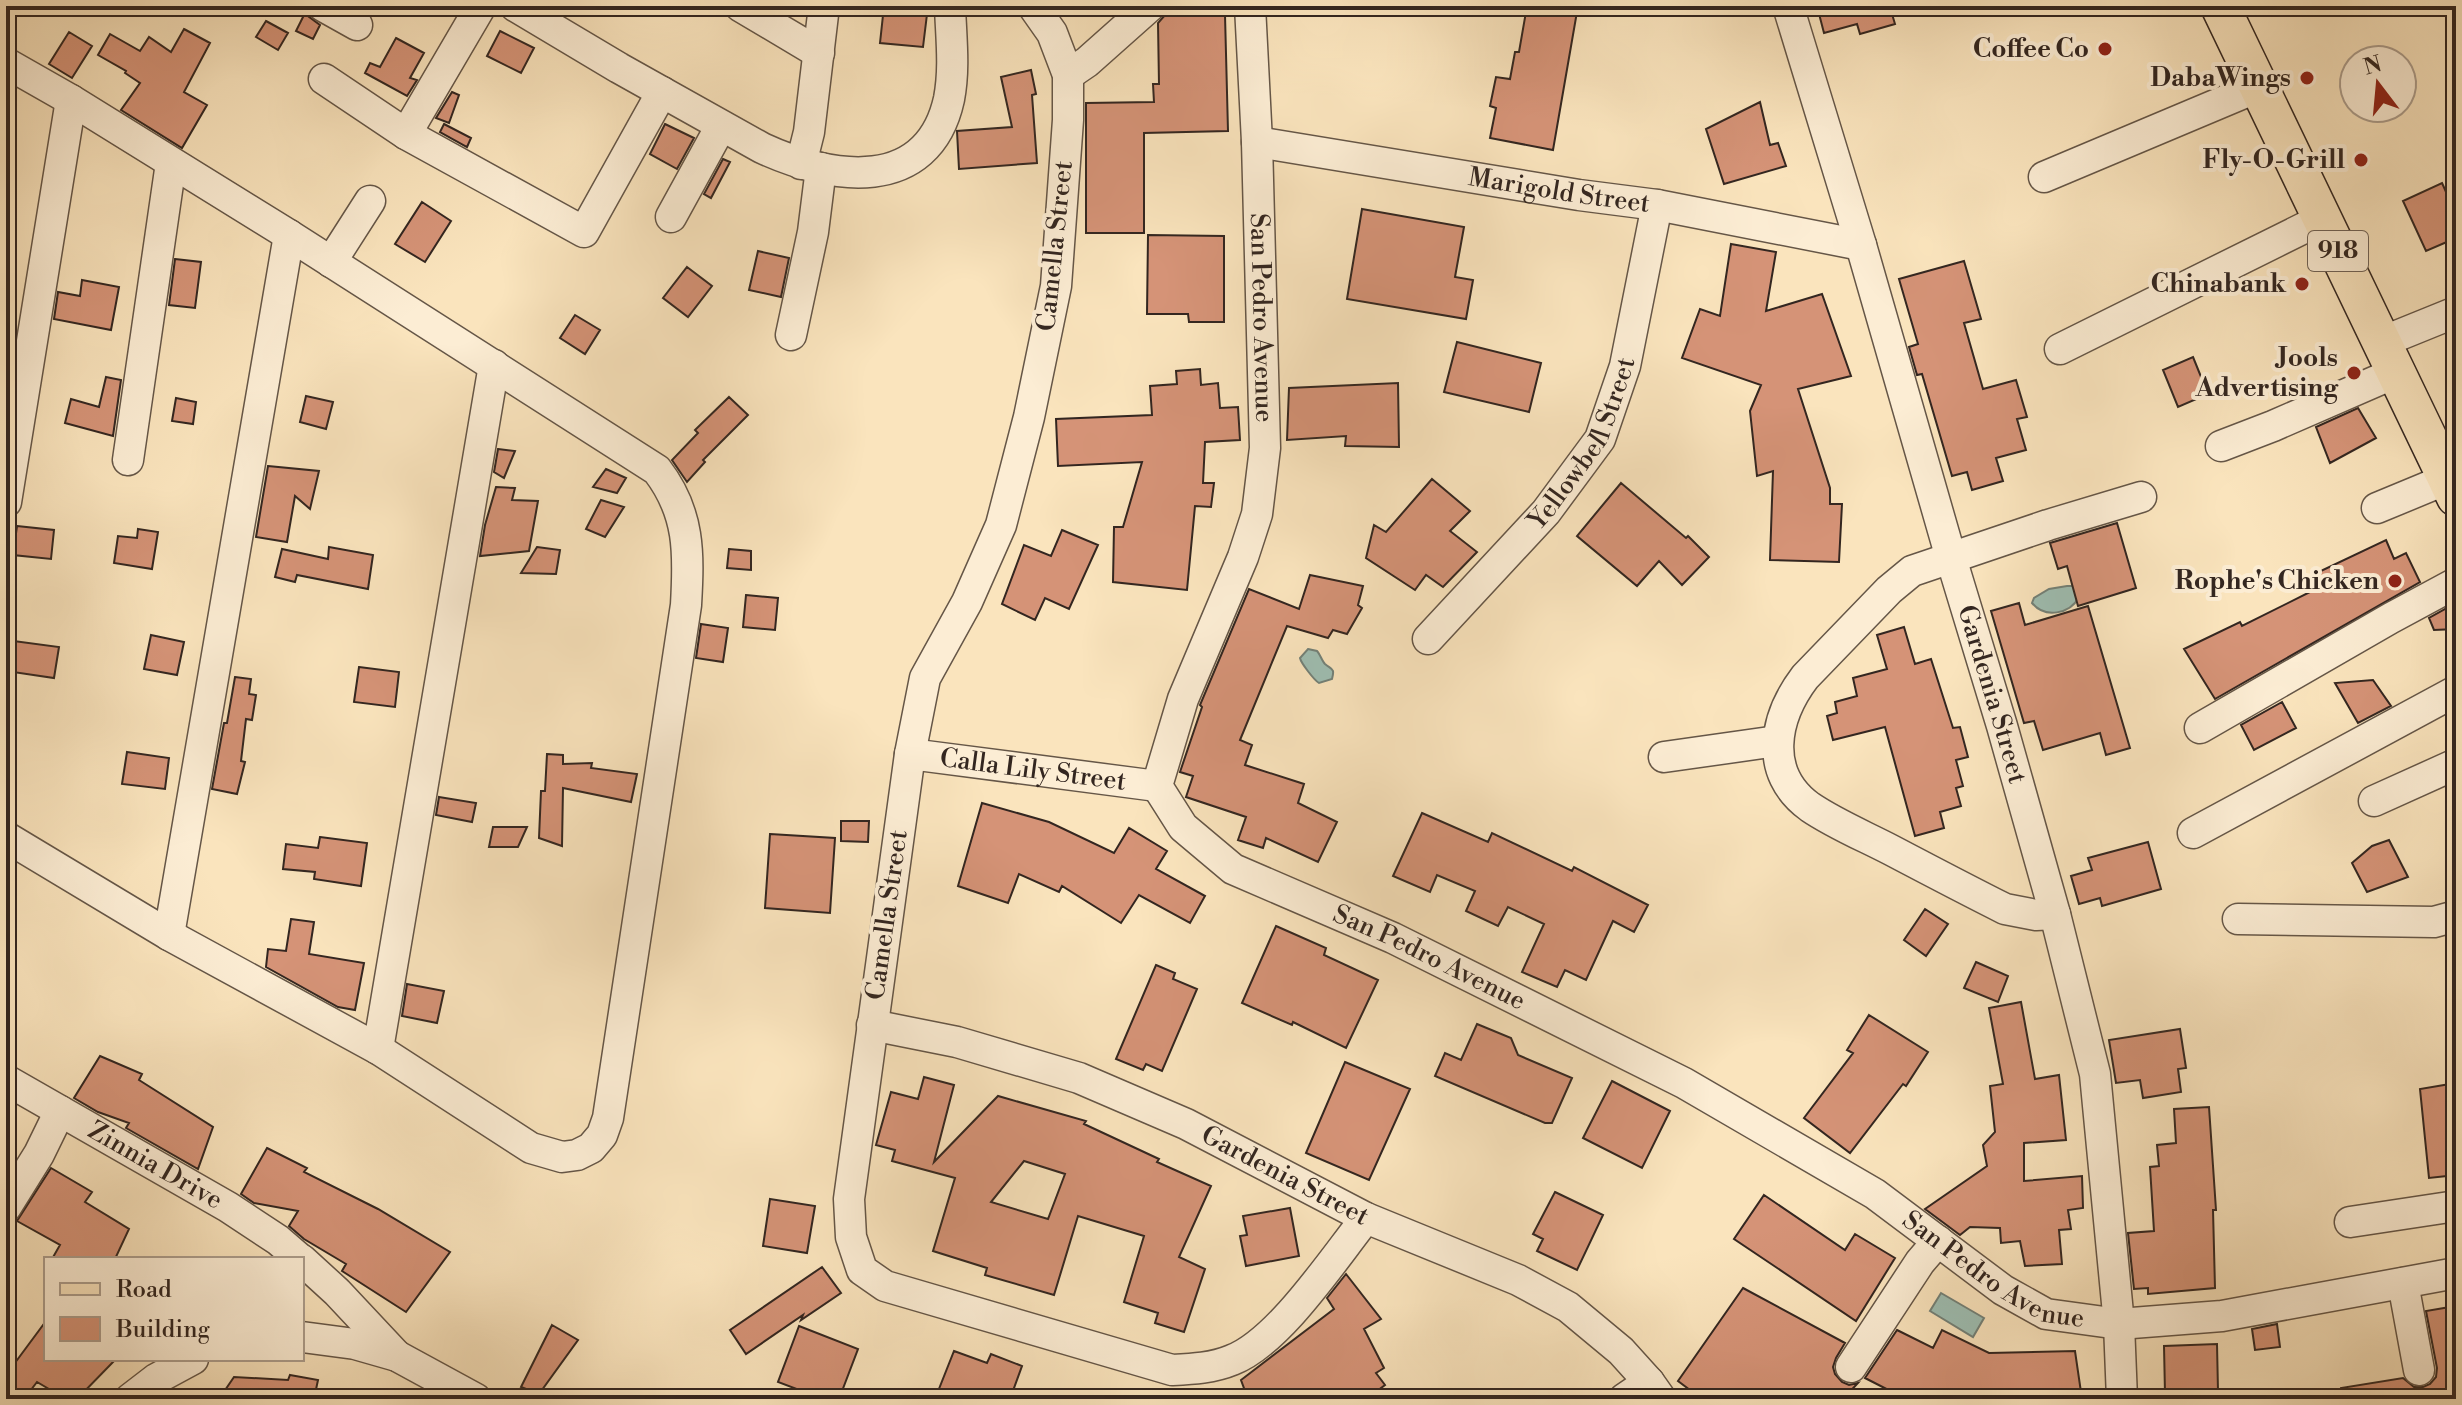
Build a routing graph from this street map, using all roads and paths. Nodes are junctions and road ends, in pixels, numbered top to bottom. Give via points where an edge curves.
1 (323, 6) edge
2 (481, 6) edge
3 (515, 6) edge
4 (740, 6) edge
5 (824, 6) edge
6 (950, 6) edge
7 (1033, 6) edge
8 (1150, 6) edge
9 (1250, 6) edge
10 (1788, 6) edge
11 (2220, 6) edge
12 (357, 25) dead end
13 (819, 53) junction
14 (6, 63) edge
15 (1068, 75) junction
16 (324, 79) dead end
17 (2258, 87) junction
18 (662, 92) junction
19 (71, 100) junction
20 (721, 126) junction
21 (406, 134) junction
22 (1257, 142) junction
23 (171, 163) junction
24 (811, 166) junction
25 (2044, 177) dead end
26 (370, 201) dead end
27 (1657, 205) junction
28 (671, 217) dead end
29 (2322, 219) junction
30 (289, 235) junction
31 (1861, 245) junction
32 (331, 262) junction
33 (2456, 312) edge
34 (791, 335) dead end
35 (2060, 349) dead end
36 (2390, 357) junction
37 (494, 365) junction
38 (2221, 446) dead end
39 (128, 460) dead end
40 (2452, 488) edge
41 (2141, 497) dead end
42 (6, 502) edge
43 (2377, 508) dead end
44 (1951, 558) junction
45 (2456, 583) edge
46 (1428, 639) dead end
47 (2456, 691) edge
48 (2200, 728) dead end
49 (1777, 741) junction
50 (910, 754) junction
51 (1664, 757) dead end
52 (2456, 764) edge
53 (1157, 786) junction
54 (2374, 801) dead end
55 (2193, 833) dead end
56 (6, 837) edge
57 (2055, 914) junction
58 (2456, 916) edge
59 (2238, 919) dead end
60 (169, 935) junction
61 (872, 1025) junction
62 (378, 1049) junction
63 (6, 1080) edge
64 (60, 1111) junction
65 (2456, 1206) edge
66 (6, 1207) edge
67 (1366, 1218) junction
68 (2350, 1222) dead end
69 (1938, 1241) junction
70 (297, 1257) edge
71 (304, 1263) edge
72 (2456, 1273) edge
73 (2403, 1283) junction
74 (2119, 1324) junction
75 (304, 1337) edge
76 (397, 1356) junction
77 (189, 1361) edge
78 (1851, 1367) dead end
79 (2419, 1370) dead end
80 (1655, 1390) edge
81 (130, 1399) edge
82 (476, 1399) edge
83 (1624, 1399) edge
84 (2122, 1399) edge

1 - 12 street
2 - 21 street
3 - 18 street
4 - 13 street
5 - 13 street
6 - 24 street via 953,71 932,140 893,169 874,173
7 - 15 street, Camella Street via 1052,33
8 - 15 street
9 - 22 street, San Pedro Avenue
10 - 31 street, Gardenia Street
11 - 17 main road, 918
13 - 24 street via 809,132
14 - 19 street
15 - 50 street, Camella Street via 1056,286 1029,417 1001,525 925,678
16 - 21 street
17 - 25 street
17 - 29 main road, 918
18 - 20 street
18 - 21 street via 584,232
19 - 23 street
19 - 42 street
20 - 24 street
20 - 28 street
22 - 27 street, Marigold Street
22 - 53 street, San Pedro Avenue via 1265,448 1257,514 1183,699
23 - 30 street
23 - 39 street
24 - 34 street via 813,232
26 - 32 street
27 - 31 street, Marigold Street
27 - 46 street, Yellowbell Street via 1625,366 1600,439 1546,512
29 - 35 street
29 - 36 main road, 918
30 - 32 street
30 - 60 street
31 - 44 street, Gardenia Street
32 - 37 street
33 - 36 street
36 - 38 street via 2273,426
36 - 40 main road, 918
37 - 62 street
37 - 62 street via 657,470 671,489 686,537 686,605 608,1118 591,1148 577,1155 547,1154
40 - 43 street
41 - 44 street
44 - 49 street via 1912,571 1815,666 1795,690
44 - 57 street, Gardenia Street
45 - 48 street
47 - 55 street
49 - 51 street
49 - 57 street via 1785,778 1809,806 2005,909
50 - 53 street, Calla Lily Street
50 - 61 street, Camella Street
52 - 54 street
53 - 69 street, San Pedro Avenue via 1183,827 1233,869 1393,938 1684,1083 1875,1194
56 - 60 street
57 - 74 street, Gardenia Street via 2095,1074
58 - 59 street via 2434,922
60 - 62 street
61 - 67 street, Gardenia Street via 957,1042 1079,1078 1186,1124
61 - 67 street, Camella Street via 850,1224 862,1270 885,1286 1172,1370 1204,1368 1235,1359 1275,1332
63 - 64 street, Zinnia Drive
64 - 66 street
64 - 70 street, Zinnia Drive via 258,1226
65 - 68 street
67 - 80 street, Gardenia Street via 1518,1280 1568,1307 1621,1351
69 - 74 street, San Pedro Avenue via 2003,1290 2046,1314
69 - 78 street
71 - 76 street, Zinnia Drive
72 - 73 street, San Pedro Avenue
73 - 74 street, San Pedro Avenue via 2222,1316
73 - 79 street
74 - 84 street, Gardenia Street
75 - 76 street
76 - 82 street
77 - 81 street
80 - 83 street

